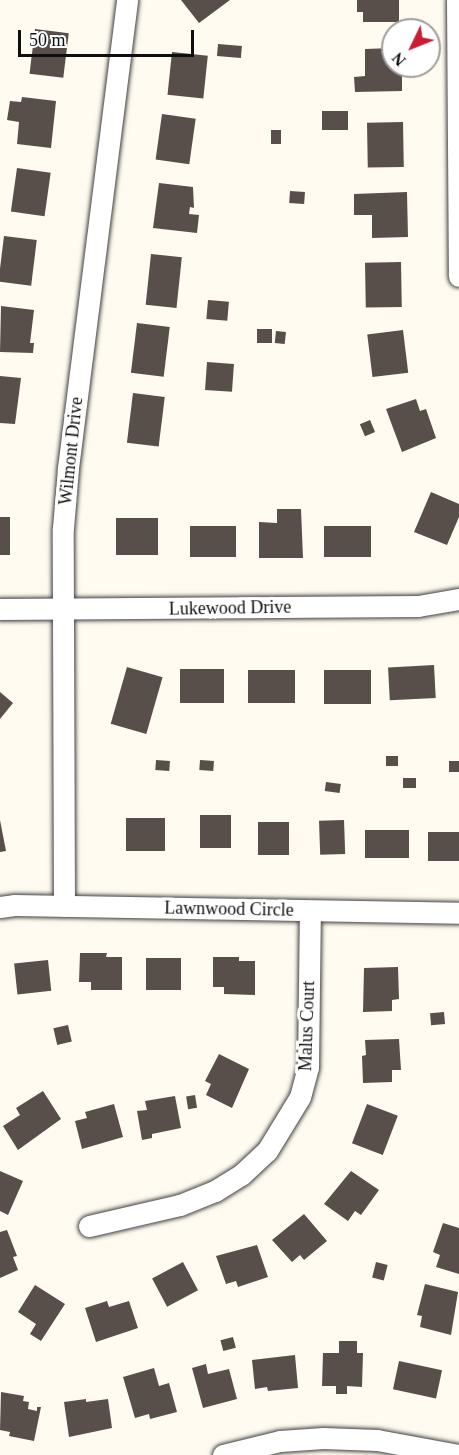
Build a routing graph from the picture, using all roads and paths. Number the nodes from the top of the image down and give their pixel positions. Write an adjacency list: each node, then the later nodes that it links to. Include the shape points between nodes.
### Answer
1 (127, 0): 6 (street, Wilmont Drive, via 68,468 63,528)
2 (457, 0): 3 (street)
3 (459, 276)
4 (459, 599): 6 (street, Lukewood Drive, via 418,606)
5 (0, 609): 6 (street, Lukewood Drive)
6 (65, 610): 7 (street, Wilmont Drive)
7 (64, 906): 8 (street, Lawnwood Circle); 9 (street, Lawnwood Circle)
8 (0, 907)
9 (310, 911): 10 (street, Lawnwood Circle); 11 (street, Malus Court, via 308,1067 300,1097 267,1151 216,1191 180,1205)
10 (459, 913)
11 (89, 1226)
12 (223, 1455): 13 (street, via 280,1441 323,1438 377,1440)
13 (459, 1455)

